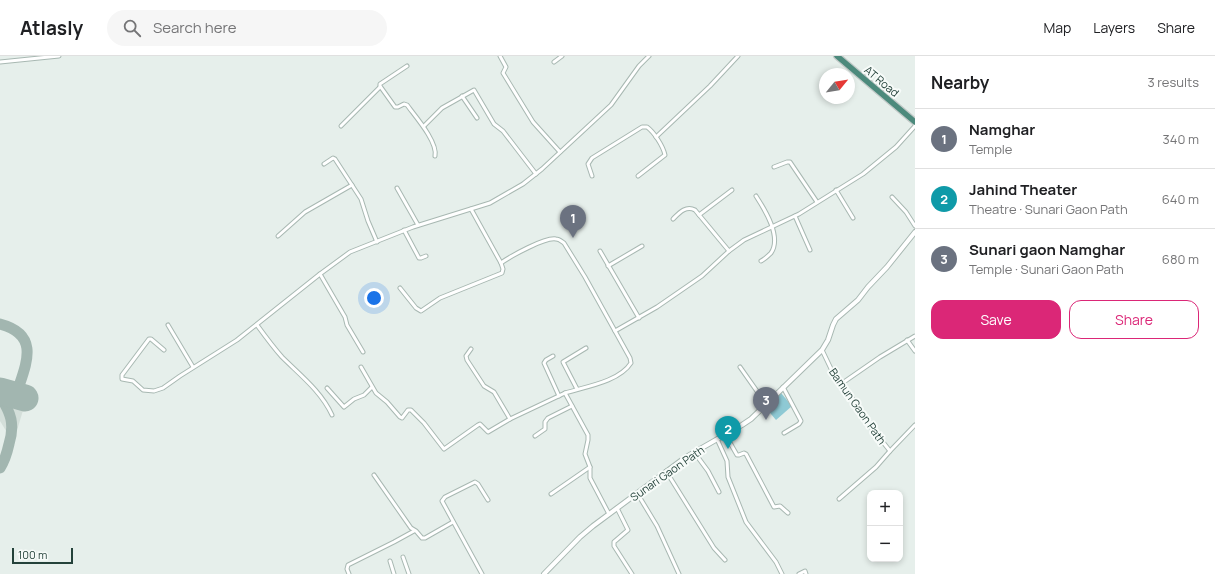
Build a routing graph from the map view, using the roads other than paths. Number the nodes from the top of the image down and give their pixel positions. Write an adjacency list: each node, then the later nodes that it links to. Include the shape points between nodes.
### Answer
1 (5, 56): 8 (street)
2 (59, 56): 8 (street)
3 (500, 56): 20 (street, via 506,67 503,73 533,122)
4 (562, 56): 10 (street)
5 (649, 56): 20 (street, via 615,100)
6 (738, 56): 19 (street)
7 (837, 56): 15 (highway, AT Road)
8 (7, 61): 9 (street)
9 (0, 62)
10 (554, 62)
11 (407, 66): 12 (street, via 380,84)
12 (380, 87): 16 (street); 17 (street, via 395,107 407,105)
13 (462, 96): 14 (street); 17 (street, via 437,112); 24 (street, via 476,91 494,124 503,131)
14 (477, 118)
15 (915, 122)
16 (341, 126)
17 (424, 126): 21 (street, via 436,149)
18 (915, 126): 30 (street, via 888,154 863,174)
19 (656, 137): 25 (street, via 649,128 644,127 622,140 590,160 588,164); 26 (street, via 665,155)
20 (560, 152): 24 (street)
21 (435, 156)
22 (324, 164): 27 (street, via 334,158)
23 (774, 167): 33 (street, via 790,162)
24 (536, 174): 34 (street, via 502,197)
25 (592, 176)
26 (638, 176)
27 (352, 185): 44 (street, via 305,212); 45 (street, via 363,204)
28 (398, 188): 39 (street)
29 (732, 190): 35 (street)
30 (836, 190): 33 (street); 37 (street)
31 (756, 196): 41 (street)
32 (892, 197): 40 (street)
33 (817, 202): 36 (street)
34 (471, 209): 39 (street); 52 (street)
35 (699, 215): 38 (street, via 688,208); 49 (street)
36 (795, 216): 41 (street); 47 (street)
37 (853, 218)
38 (672, 219)
39 (418, 225): 42 (street)
40 (915, 226)
41 (772, 227): 49 (street, via 744,240); 51 (street, via 772,250)
42 (404, 230): 45 (street); 50 (street, via 419,258)
43 (915, 232): 65 (street, Sunari Gaon Path, via 858,300 836,319)
44 (278, 236)
45 (377, 242): 54 (street, via 350,252)
46 (642, 246): 53 (street)
47 (810, 250)
48 (600, 251): 53 (street)
49 (729, 251): 56 (street, via 702,276)
50 (426, 256)
51 (761, 261)
52 (501, 263): 55 (street, via 503,269 500,274 440,298 421,311); 59 (street, via 525,249 549,239 558,239 564,243 586,277)
53 (608, 266): 56 (street)
54 (320, 274): 58 (street); 67 (street)
55 (400, 288)
56 (639, 318): 59 (street)
57 (168, 325): 71 (street)
58 (257, 325): 71 (street); 81 (street, via 281,356 321,397)
59 (615, 331): 76 (street, via 631,360 629,366 602,382)
60 (915, 336): 61 (street)
61 (908, 340): 66 (street); 72 (street)
62 (586, 348): 76 (street, via 563,362)
63 (471, 349): 82 (street, via 466,356 467,360 484,386 494,392)
64 (164, 350): 71 (street, via 149,339 122,374 122,379 133,381 143,390 154,391)
65 (822, 350): 72 (street, Bamun Gaon Path); 74 (street, Sunari Gaon Path)
66 (915, 351)
67 (363, 352)
68 (553, 356): 78 (street, via 544,363)
69 (361, 367): 73 (street)
70 (740, 367): 79 (street)
71 (193, 368)
72 (841, 384): 88 (street, Bamun Gaon Path)
73 (372, 387): 75 (street, via 344,407); 82 (street, via 400,418 411,410 443,449 478,425 488,432)
74 (783, 387): 79 (street, Sunari Gaon Path); 85 (street, via 801,421)
75 (328, 388)
76 (577, 389): 77 (street)
77 (565, 393): 78 (street); 80 (street)
78 (559, 396): 82 (street)
79 (766, 404): 84 (street, Sunari Gaon Path, via 747,422)
80 (572, 406): 86 (street, via 548,418 545,422 546,430); 90 (street, via 589,438 585,454)
81 (332, 415)
82 (510, 419)
83 (915, 425): 88 (street, Bamun Gaon Path)
84 (726, 434): 87 (street, Sunari Gaon Path); 99 (street, via 738,454 746,454 774,507 780,506)
85 (784, 434)
86 (535, 436)
87 (717, 439): 89 (street, Sunari Gaon Path); 113 (street, via 727,461 728,477 746,522)
88 (890, 451): 96 (street, via 876,467)
89 (694, 452): 91 (street, Sunari Gaon Path); 93 (street, via 708,471)
90 (590, 467): 95 (street); 100 (street, via 590,478)
91 (666, 471): 94 (street, Sunari Gaon Path); 104 (street, via 714,548)
92 (374, 475): 102 (street)
93 (718, 492)
94 (637, 493): 98 (street, Sunari Gaon Path); 112 (street, via 657,526)
95 (551, 494)
96 (838, 499)
97 (488, 500): 101 (street, via 475,482 445,497 442,502)
98 (617, 508): 100 (street, Sunari Gaon Path); 111 (street, via 628,530 614,542 614,546)
99 (788, 513)
100 (609, 514): 110 (street, Sunari Gaon Path, via 584,533)
101 (453, 522): 102 (street, via 423,538); 109 (street)
102 (414, 531): 106 (street, via 348,565)
103 (403, 557): 108 (street)
104 (725, 560)
105 (390, 561): 107 (street)
106 (349, 574)
107 (394, 574)
108 (409, 574)
109 (482, 574)
110 (544, 574)
111 (632, 574)
112 (678, 574)
113 (782, 574)
114 (800, 574): 115 (street, via 804,571)
115 (806, 574)

